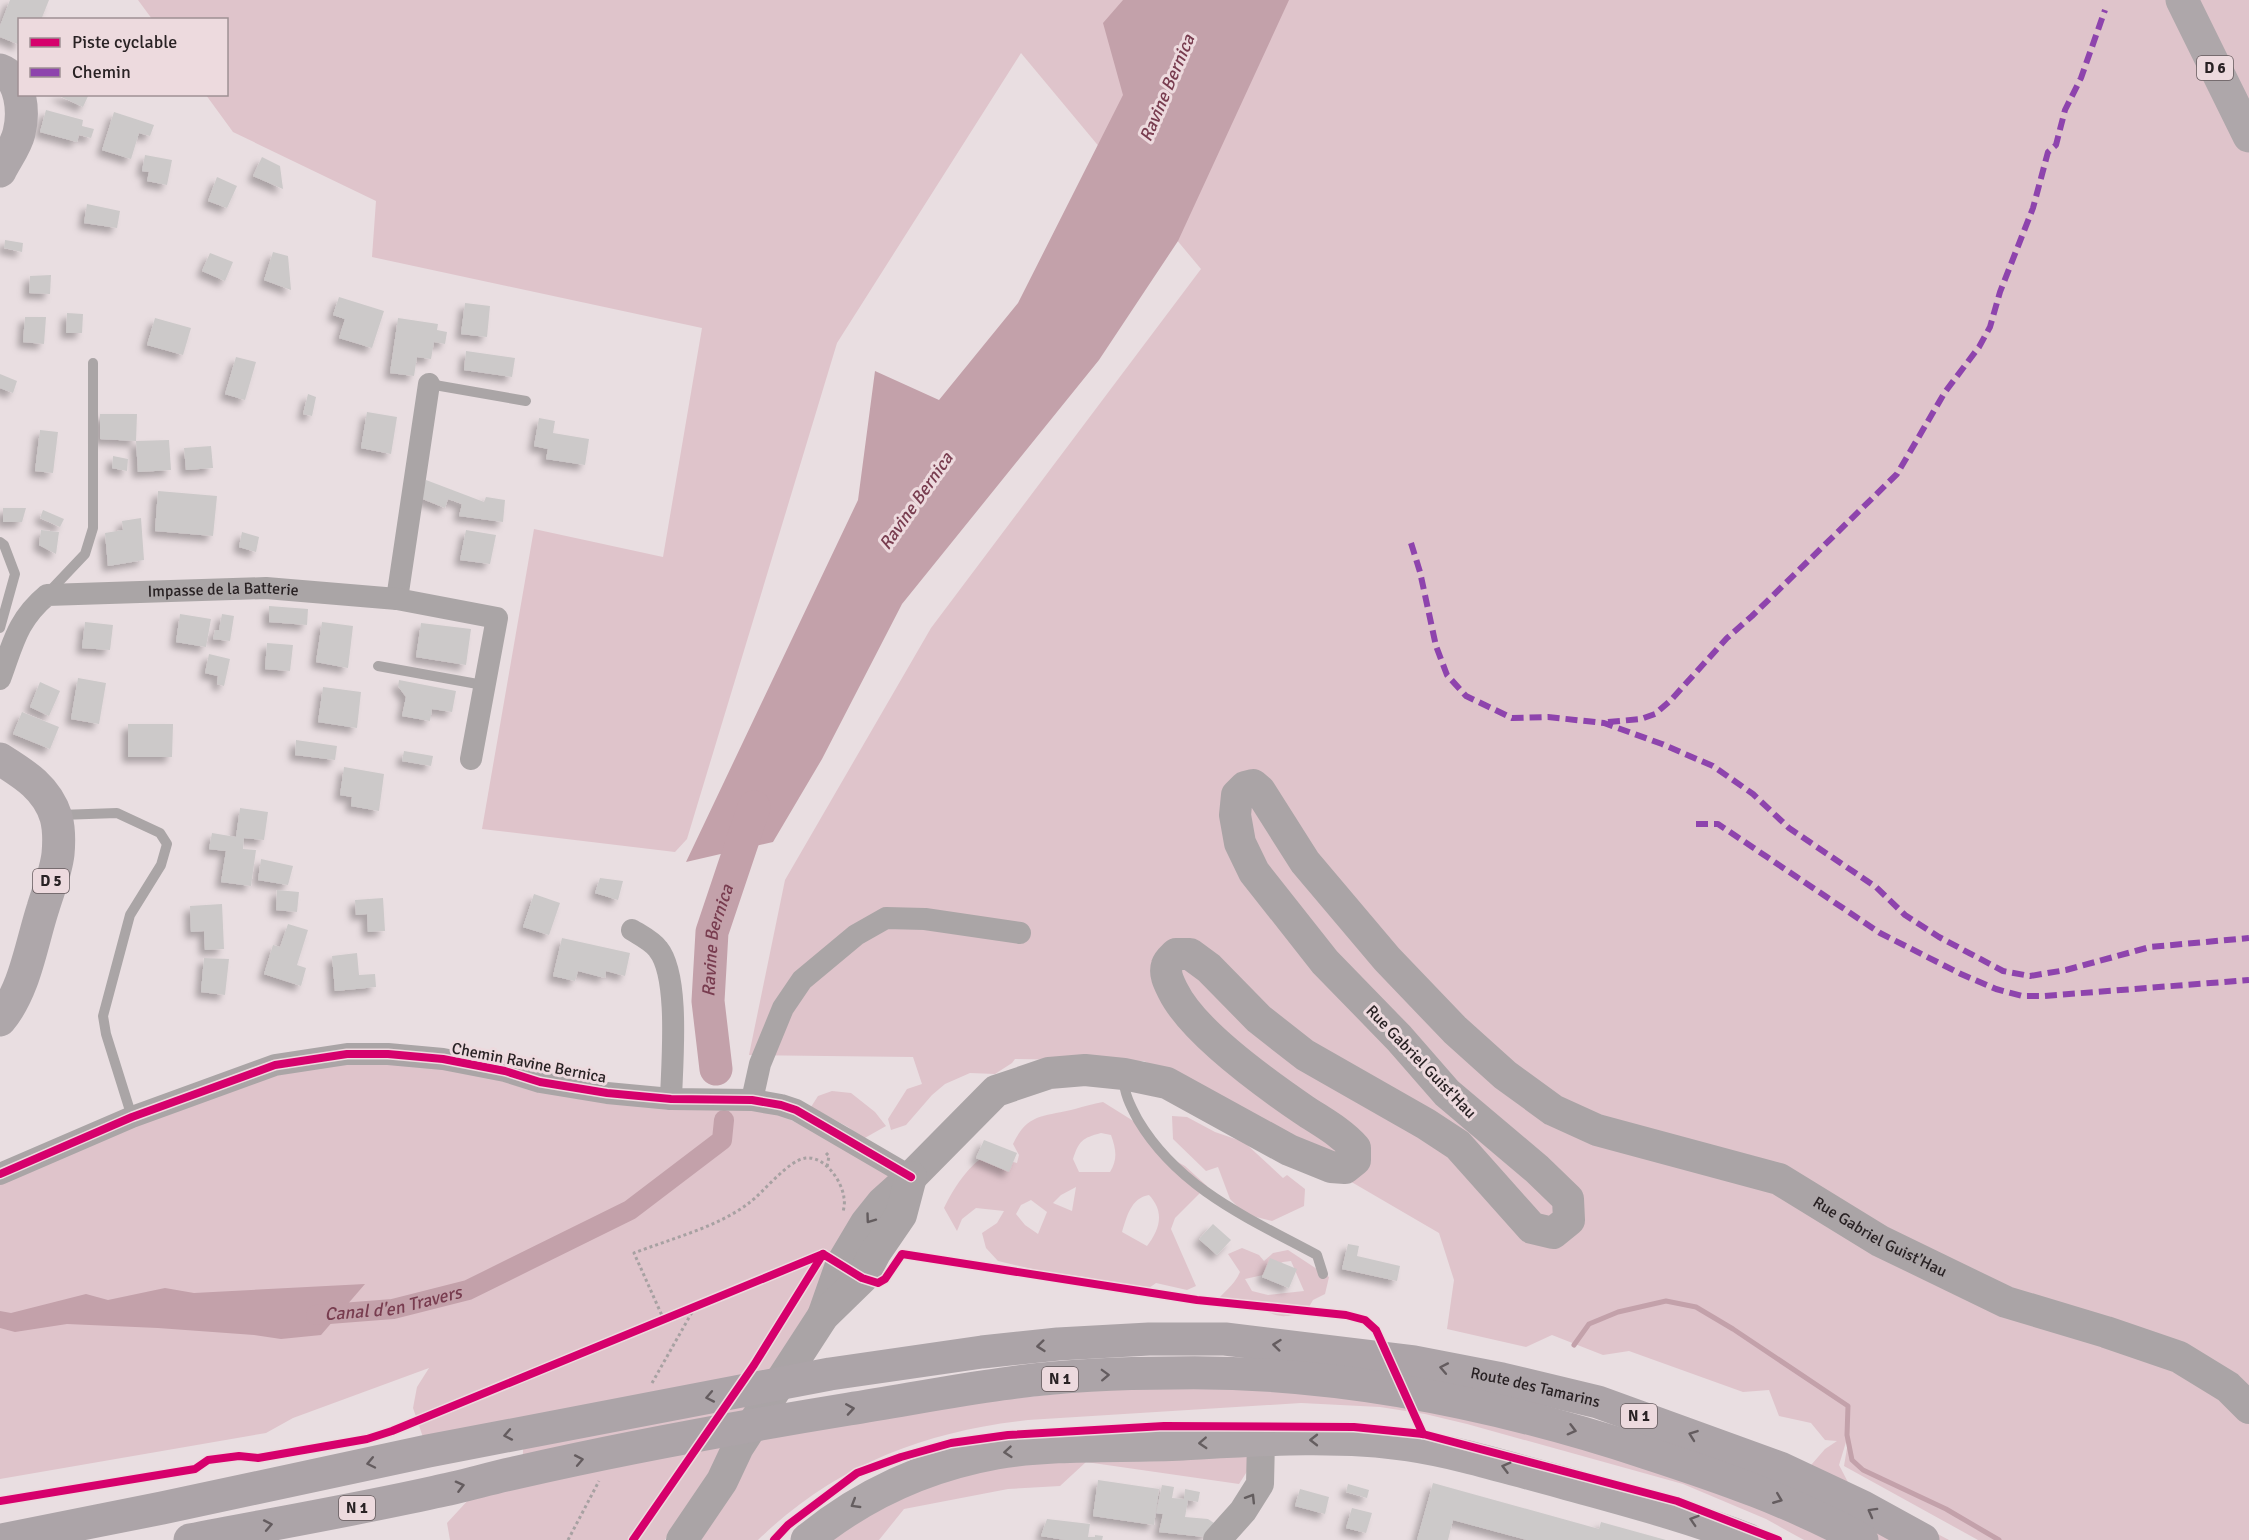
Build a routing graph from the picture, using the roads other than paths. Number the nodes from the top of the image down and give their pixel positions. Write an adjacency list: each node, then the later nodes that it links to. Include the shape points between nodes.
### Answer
1 (2181, 0): 7 (main road, D 6)
2 (2204, 0): 4 (main road, D 6)
3 (0, 69): 5 (main road, via 16,85)
4 (2249, 91)
5 (18, 95)
6 (18, 96): 8 (main road, via 19,134)
7 (2249, 136)
8 (0, 171)
9 (93, 363): 13 (lane, via 93,528 85,554)
10 (429, 384): 11 (lane); 14 (street)
11 (526, 401)
12 (0, 542): 15 (lane, via 15,573)
13 (47, 595): 14 (street, Impasse de la Batterie, via 266,588); 17 (street, via 30,609 19,627)
14 (397, 599): 18 (street, Impasse de la Batterie, via 497,618)
15 (0, 628)
16 (378, 666): 18 (lane)
17 (0, 679)
18 (483, 685): 20 (street)
19 (0, 759): 21 (main road, D 5, via 33,780)
20 (471, 759)
21 (56, 816): 24 (main road, D 5, via 58,855 51,882 18,990); 28 (lane, via 117,813 160,833 167,844 160,865 130,915 103,1016)
22 (632, 930): 26 (street, via 658,947 669,967)
23 (1020, 933): 27 (street, via 925,918 886,918 856,935 802,980 783,1008 760,1064)
24 (0, 1020)
25 (1124, 1074): 30 (main road, Rue Gabriel Guist'Hau, via 1085,1070 1049,1073 996,1091); 31 (lane, via 1123,1085 1131,1108 1175,1168 1236,1212 1317,1255); 34 (main road, Rue Gabriel Guist'Hau, via 1167,1083 1289,1150 1331,1167 1345,1168 1355,1160 1355,1148 1344,1135 1240,1063 1177,1000 1167,978 1167,964 1176,954 1190,954 1259,1019 1305,1055 1458,1146 1532,1228 1553,1233 1569,1220 1568,1199 1447,1093 1325,962 1254,872 1240,843 1235,815 1237,795 1253,785 1305,862 1387,959 1455,1030 1505,1075 1553,1110 1597,1130 1779,1179 1880,1240 2006,1302 2179,1357 2228,1387)
26 (671, 1099): 27 (street, Chemin Ravine Bernica); 28 (street, Chemin Ravine Bernica, via 540,1082 442,1059 347,1054 275,1065)
27 (752, 1100): 30 (street, Chemin Ravine Bernica, via 796,1110)
28 (132, 1117): 29 (street, Chemin Ravine Bernica)
29 (0, 1174)
30 (911, 1178): 32 (main road, Rue Gabriel Guist'Hau, via 901,1215 862,1278); 32 (main road, one-way to 32, via 866,1223 841,1265)
31 (1323, 1274)
32 (823, 1317): 38 (main road, via 738,1447 707,1479)
33 (1333, 1366): 36 (highway, N 1, one-way to 36, via 1225,1340 1149,1339 993,1351 830,1374 428,1451); 40 (highway, N 1, one-way to 33, via 792,1418 1006,1383 1176,1372 1255,1375); 44 (highway, Route des Tamarins / N 1, one-way to 44, via 1579,1432 1723,1478); 45 (highway, Route des Tamarins / N 1, one-way to 33, via 1780,1468 1598,1402 1414,1362)
34 (2249, 1408)
35 (1262, 1444): 41 (main road, one-way to 41, via 1069,1447 997,1453 907,1479 872,1494 835,1516); 42 (street, one-way to 35, via 1260,1484); 43 (main road, one-way to 35, via 1668,1512 1453,1452 1365,1441)
36 (162, 1508): 37 (highway); 39 (highway, N 1)
37 (0, 1529)
38 (673, 1534)
39 (2, 1540)
40 (190, 1540)
41 (807, 1540)
42 (1217, 1540)
43 (1749, 1540)
44 (1862, 1540)
45 (1923, 1540)

